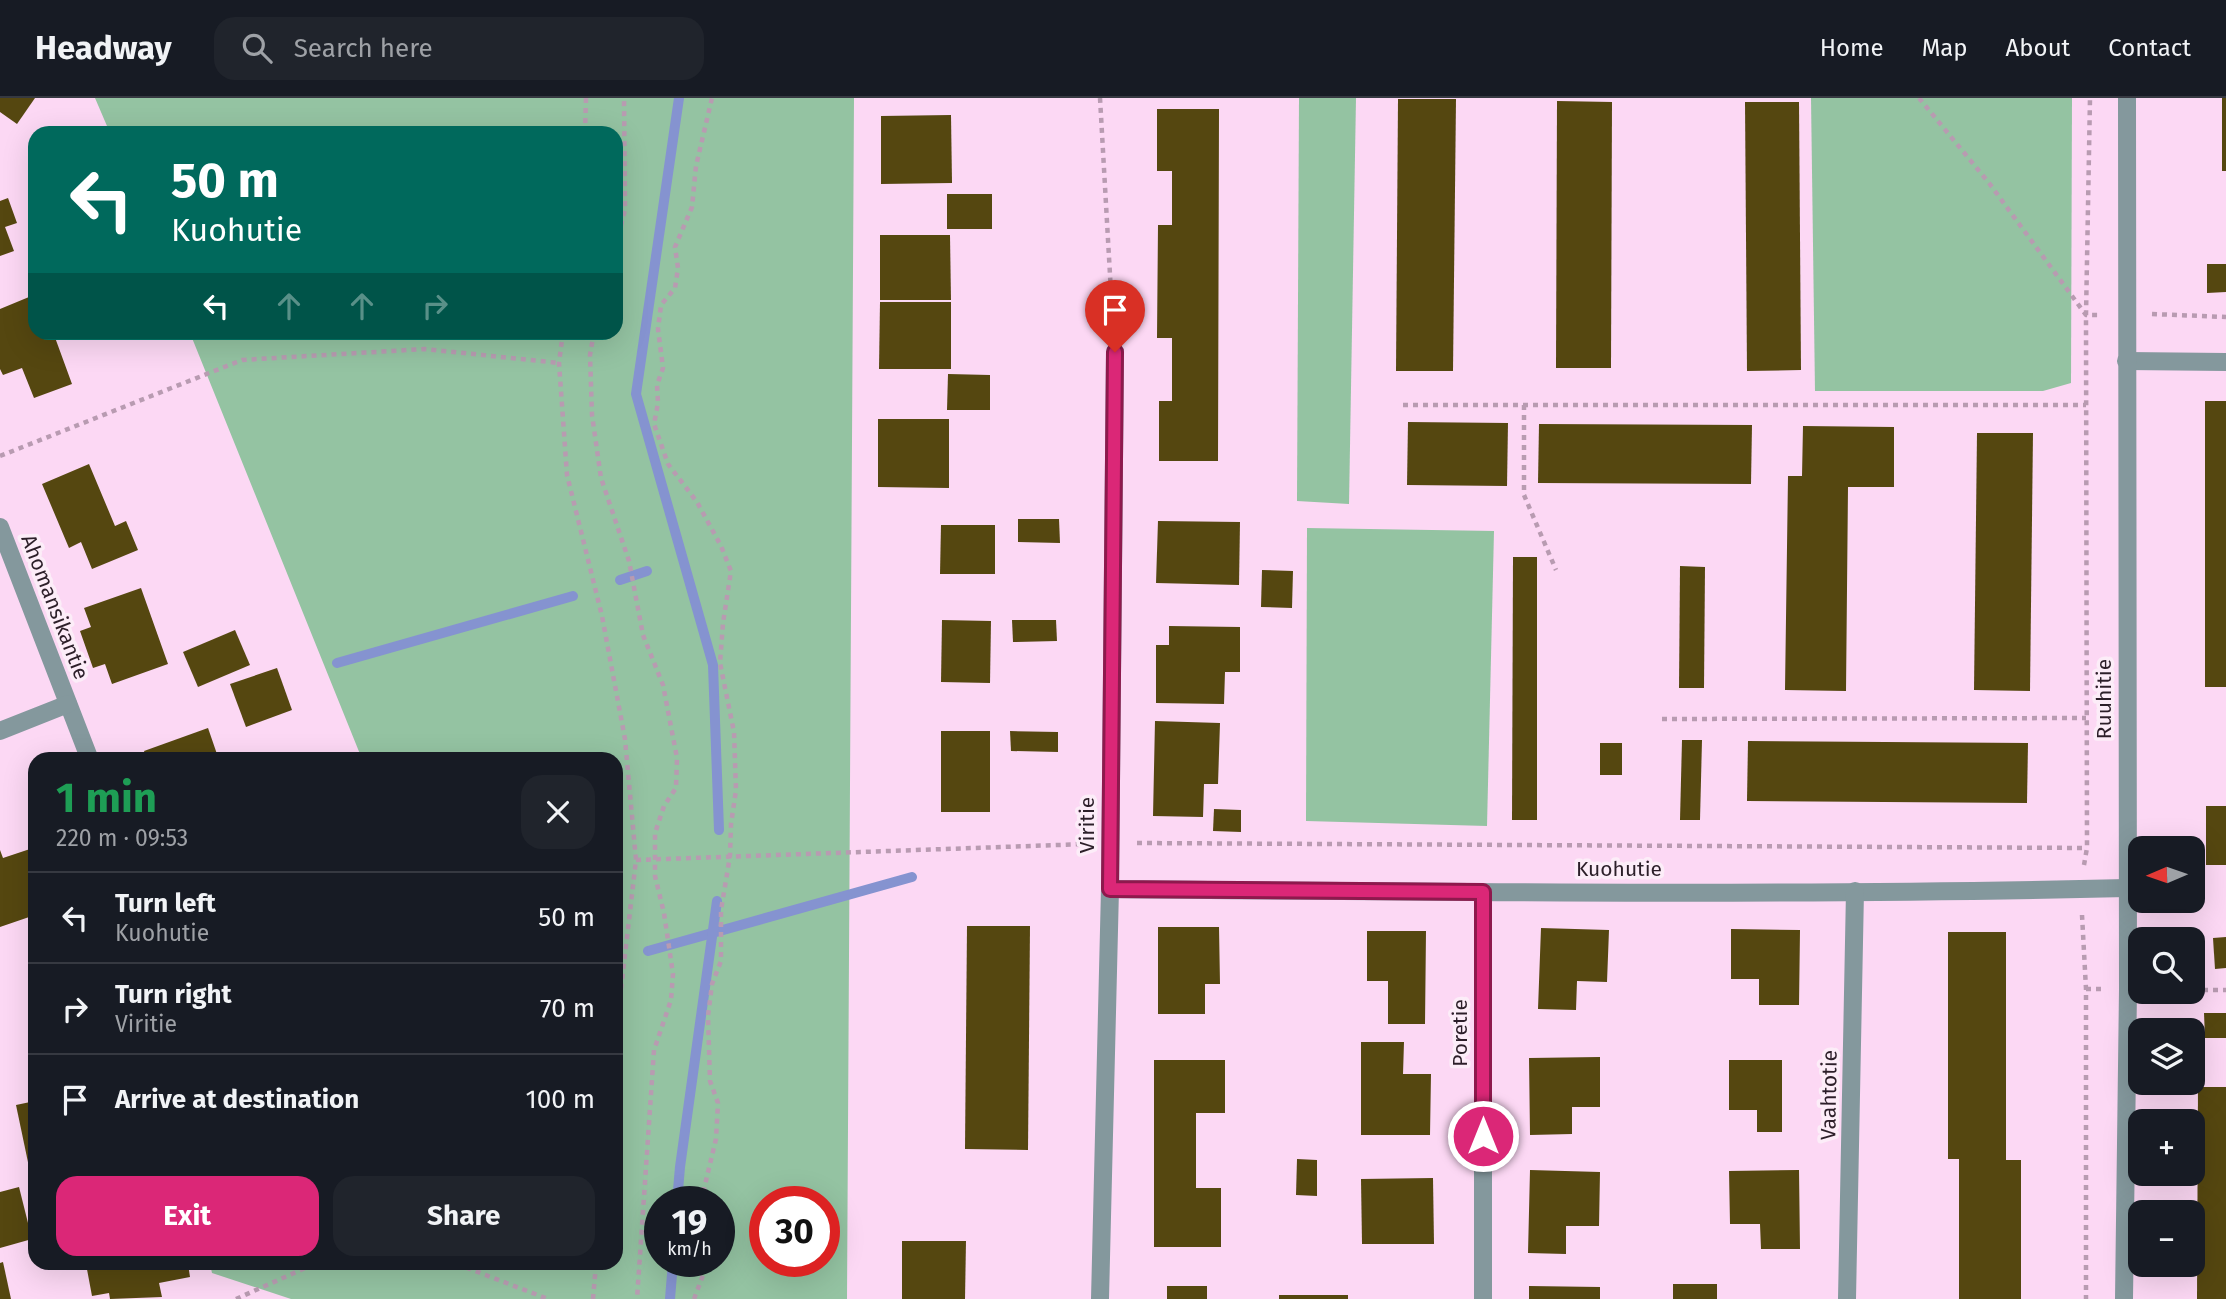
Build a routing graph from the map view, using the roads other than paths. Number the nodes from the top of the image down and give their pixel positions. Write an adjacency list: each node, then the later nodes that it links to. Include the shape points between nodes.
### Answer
1 (2127, 98): 3 (street, Ruuhitie)
2 (1115, 352): 10 (street, Viritie)
3 (2126, 361): 4 (street); 9 (street, Ruuhitie)
4 (2226, 362)
5 (0, 527): 6 (street, Ahomansikantie)
6 (68, 704): 7 (street, Ahomansikantie); 8 (street, Ahomansikantie)
7 (0, 731)
8 (87, 752)
9 (2127, 888): 11 (street, Kuohutie); 16 (street, Ruuhitie)
10 (1110, 889): 12 (street, Kuohutie); 13 (street, Viritie)
11 (1855, 891): 12 (street, Kuohutie); 15 (street, Vaahtotie)
12 (1483, 892): 14 (street, Poretie)
13 (1100, 1299)
14 (1483, 1299)
15 (1847, 1299)
16 (2124, 1299)

